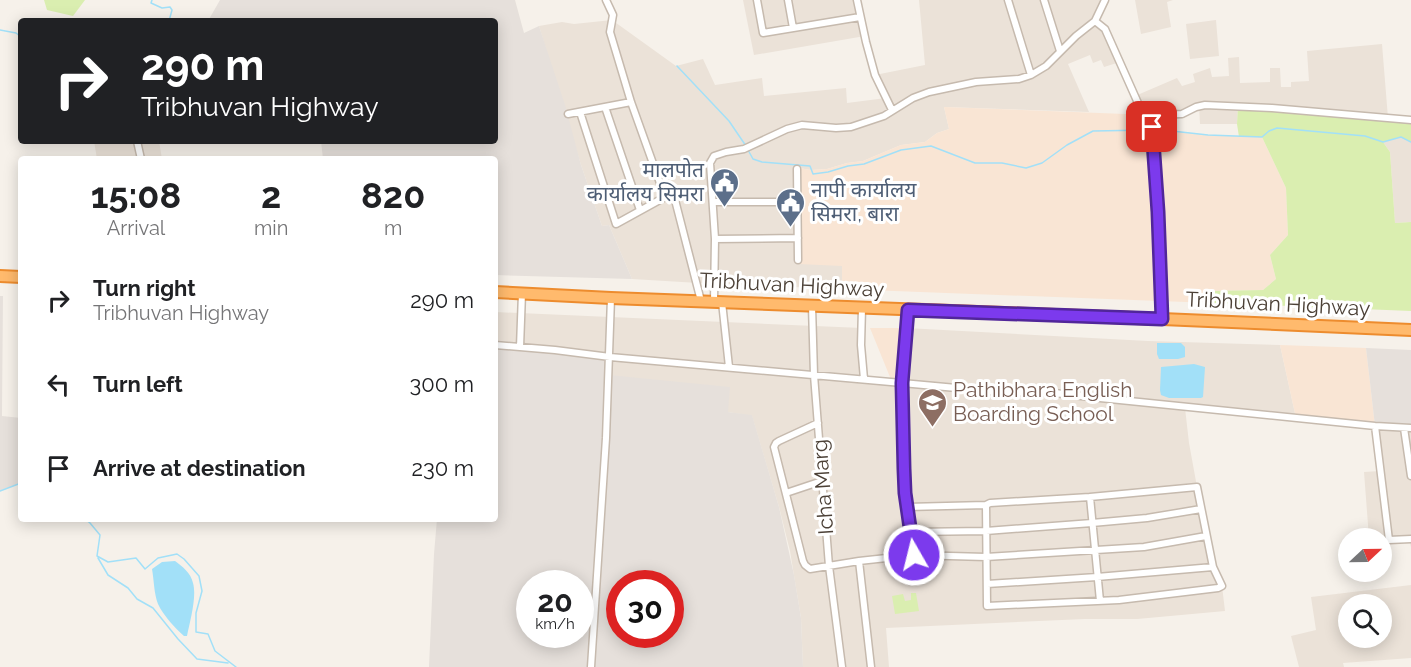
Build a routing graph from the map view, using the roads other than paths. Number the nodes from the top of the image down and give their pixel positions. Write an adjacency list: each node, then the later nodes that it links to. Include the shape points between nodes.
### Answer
1 (606, 0): 13 (street, via 613,15 610,32)
2 (757, 0): 10 (street, via 763,33)
3 (788, 0): 10 (street)
4 (857, 0): 8 (street)
5 (1008, 0): 12 (street)
6 (1044, 0): 11 (street)
7 (1105, 0): 9 (street)
8 (860, 17): 10 (street); 15 (street, via 875,75)
9 (1095, 21): 11 (street); 18 (street, via 1105,29 1142,112)
10 (794, 28)
11 (1060, 51): 12 (street)
12 (1031, 75): 15 (street, via 929,92)
13 (631, 102): 14 (street); 21 (street)
14 (605, 107): 16 (street); 24 (street)
15 (892, 110): 22 (street, via 851,127 802,125 747,148 714,156 710,163)
16 (580, 112): 17 (street); 24 (street, via 616,224)
17 (568, 114)
18 (1151, 115): 19 (street, via 1182,114 1205,105); 38 (street)
19 (1411, 120)
20 (797, 169): 23 (street)
21 (665, 197): 24 (street); 33 (street, via 674,196)
22 (713, 202): 23 (street); 26 (street)
23 (798, 202): 25 (street)
24 (640, 210)
25 (798, 238): 26 (street); 27 (street)
26 (715, 239): 34 (street)
27 (798, 260)
28 (0, 276): 29 (highway)
29 (18, 277)
30 (498, 292): 31 (highway, Tribhuvan Highway)
31 (522, 293): 32 (highway, Tribhuvan Highway); 41 (street)
32 (611, 298): 33 (highway, Tribhuvan Highway); 42 (street)
33 (700, 301): 34 (highway, Tribhuvan Highway)
34 (718, 302): 35 (highway, Tribhuvan Highway); 43 (street)
35 (813, 306): 36 (highway, Tribhuvan Highway); 44 (street, Icha Marg)
36 (862, 308): 37 (highway, Tribhuvan Highway); 45 (street)
37 (908, 310): 38 (highway, Tribhuvan Highway); 46 (street)
38 (1162, 319): 39 (highway, Tribhuvan Highway)
39 (1411, 330)
40 (498, 345): 41 (street)
41 (520, 347): 42 (street)
42 (610, 357): 43 (street); 71 (street)
43 (729, 367): 44 (street)
44 (814, 375): 45 (street); 47 (street, Icha Marg)
45 (864, 379): 46 (street)
46 (902, 383): 48 (street, via 1054,393); 55 (street)
47 (818, 423): 51 (street, Icha Marg); 52 (street, via 776,443)
48 (1375, 426): 49 (street); 61 (street, via 1389,540)
49 (1408, 428): 50 (street)
50 (1411, 476)
51 (822, 481): 52 (street); 66 (street, Icha Marg)
52 (786, 493): 66 (street, via 805,565 810,569)
53 (1089, 497): 54 (street); 56 (street, via 1197,487); 57 (street)
54 (986, 505): 55 (street); 58 (street)
55 (907, 507): 59 (street)
56 (1201, 508): 57 (street); 60 (street)
57 (1092, 523): 58 (street); 62 (street)
58 (986, 531): 59 (street); 64 (street)
59 (911, 532): 63 (street)
60 (1206, 536): 62 (street, via 1144,547); 67 (street)
61 (1411, 539)
62 (1095, 550): 64 (street); 68 (street)
63 (914, 555): 64 (street); 65 (street)
64 (986, 557): 69 (street)
65 (859, 561): 66 (street); 73 (street)
66 (829, 566): 72 (street, Icha Marg)
67 (1213, 567): 68 (street); 70 (street, via 1222,586 1218,588)
68 (1097, 577): 69 (street); 70 (street)
69 (987, 584): 70 (street, via 987,606)
70 (1100, 601)
71 (591, 667)
72 (842, 667)
73 (871, 667)

